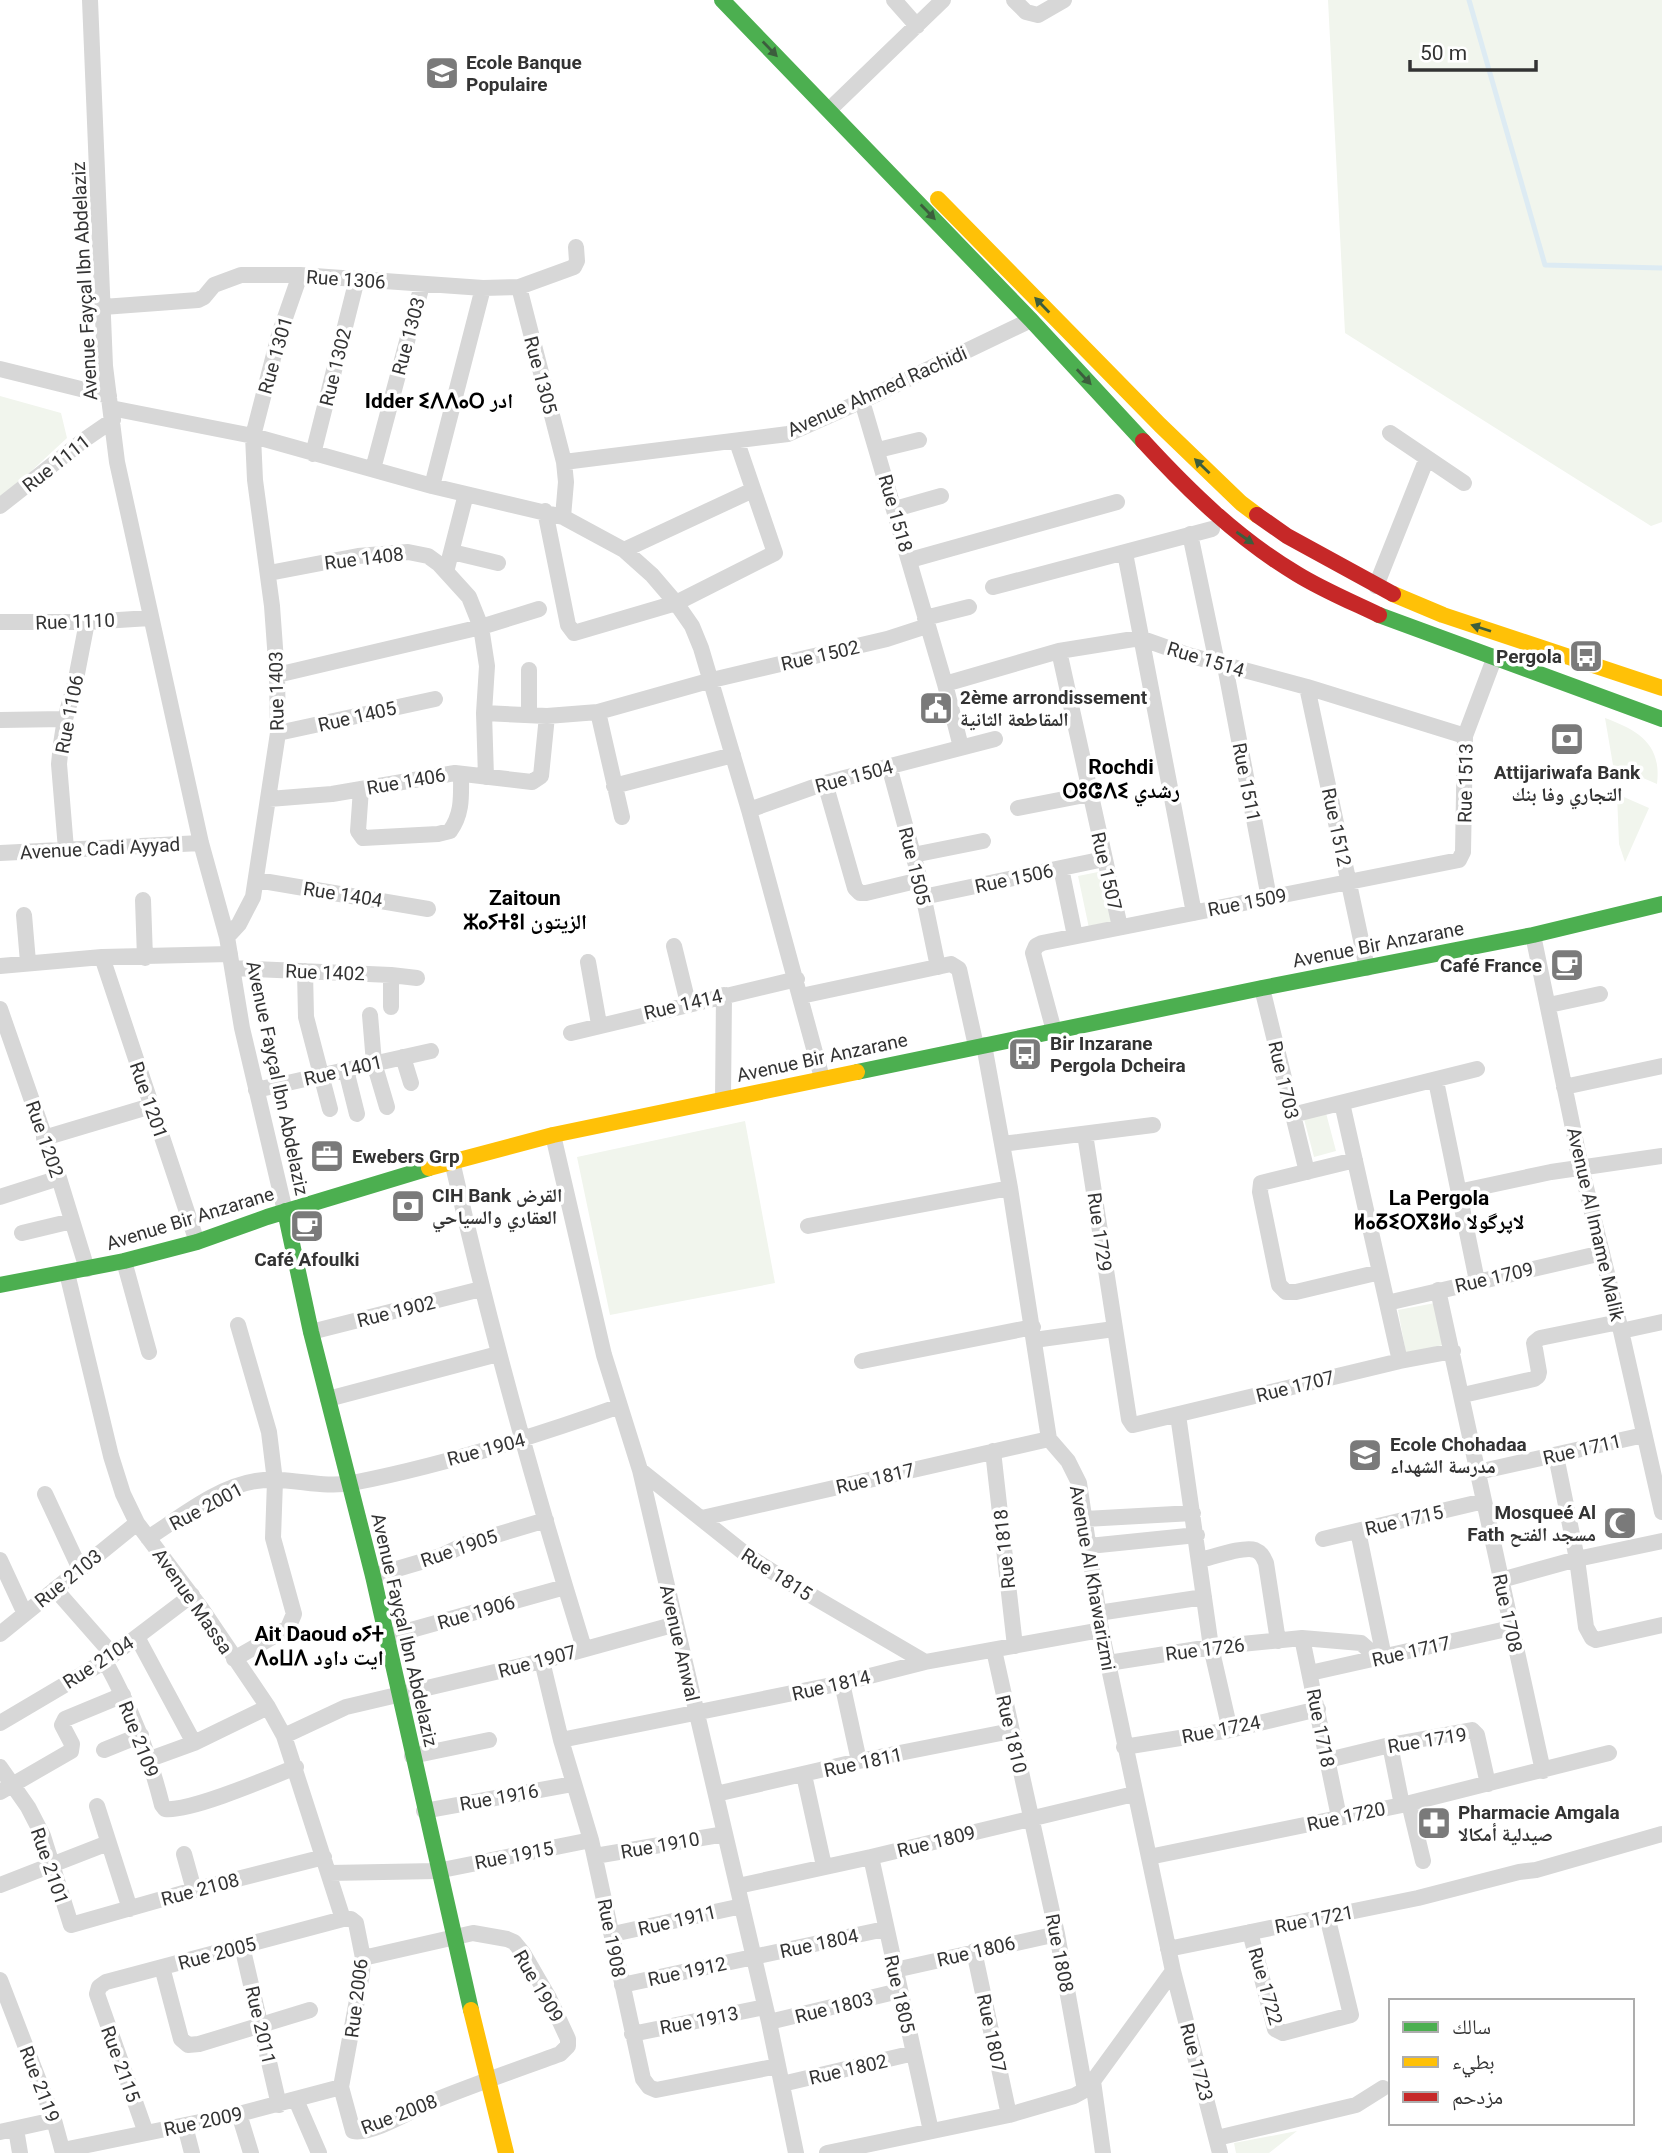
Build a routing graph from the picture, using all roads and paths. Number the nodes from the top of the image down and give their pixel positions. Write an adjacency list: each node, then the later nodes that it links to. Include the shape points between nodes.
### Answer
1 (90, 0): 16 (street, Avenue Fayçal Ibn Abdelaziz)
2 (722, 0): 8 (street, one-way to 8)
3 (894, 0): 7 (street)
4 (943, 0): 7 (street)
5 (1014, 0): 6 (street, via 1038,16)
6 (1064, 0)
7 (917, 26): 8 (street)
8 (838, 102): 17 (street, one-way to 17)
9 (929, 190): 49 (street, one-way to 9, via 1287,536 1241,503)
10 (576, 247): 14 (street, Rue 1306, via 574,267)
11 (300, 275): 12 (street, Rue 1306); 16 (street, Rue 1306, via 241,275 215,285 198,300); 22 (street, Rue 1301)
12 (358, 279): 13 (street, Rue 1306); 26 (street, Rue 1302)
13 (422, 285): 15 (street, Rue 1306); 29 (street, Rue 1303)
14 (519, 287): 15 (street, Rue 1306); 28 (street, Rue 1305)
15 (483, 288): 31 (street)
16 (103, 307): 20 (street, Avenue Fayçal Ibn Abdelaziz)
17 (1031, 320): 19 (street, Avenue Ahmed Rachidi); 61 (street, one-way to 61, via 1158,457 1232,528 1297,574 1340,597)
18 (0, 369): 20 (street)
19 (862, 401): 24 (street, Avenue Ahmed Rachidi, via 788,434); 25 (street, Rue 1518)
20 (111, 408): 22 (street); 36 (street, Rue 1111, via 84,440); 54 (street, Avenue Fayçal Ibn Abdelaziz, via 117,462)
21 (1390, 433): 27 (street)
22 (253, 436): 26 (street); 48 (street, Rue 1403)
23 (919, 440): 25 (street)
24 (737, 442): 28 (street, Avenue Ahmed Rachidi); 32 (street)
25 (878, 450): 37 (street, Rue 1518)
26 (313, 454): 29 (street)
27 (1427, 458): 30 (street); 49 (street)
28 (564, 462): 39 (street)
29 (373, 470): 31 (street)
30 (1464, 483)
31 (432, 486): 33 (street)
32 (752, 490): 42 (street); 51 (street, via 776,551)
33 (466, 495): 38 (street); 43 (street)
34 (941, 496): 37 (street)
35 (1117, 502): 45 (street)
36 (0, 506)
37 (895, 509): 45 (street, Rue 1518)
38 (545, 511): 39 (street); 51 (street, via 568,625 574,633)
39 (563, 516): 42 (street)
40 (1212, 529): 41 (street)
41 (1189, 534): 44 (street); 62 (street, Rue 1511)
42 (624, 550): 51 (street)
43 (452, 552): 46 (street); 47 (street)
44 (1125, 552): 50 (street); 59 (street)
45 (910, 560): 57 (street, Rue 1518)
46 (498, 563)
47 (446, 572): 48 (street, Rue 1408, via 428,556 408,552); 58 (street, Rue 1408, via 469,597)
48 (269, 573): 64 (street, Rue 1403)
49 (1376, 586): 68 (street, one-way to 49, via 1443,615)
50 (993, 587)
51 (676, 603): 65 (street, via 692,626)
52 (969, 607): 57 (street, Rue 1502)
53 (540, 609): 58 (street)
54 (150, 618): 56 (street, Rue 1110); 94 (street, Avenue Fayçal Ibn Abdelaziz)
55 (0, 622): 56 (street, Rue 1110)
56 (87, 622): 74 (street, Rue 1106)
57 (926, 622): 65 (street, Rue 1502, via 887,639); 66 (street)
58 (481, 628): 64 (street); 71 (street, Rue 1408, via 487,666)
59 (1140, 638): 60 (street, Rue 1514); 62 (street, Rue 1514); 109 (street)
60 (1059, 651): 66 (street, Rue 1514); 88 (street, Rue 1507)
61 (1494, 659): 75 (street); 78 (street, Rue 1513)
62 (1221, 664): 67 (street, Rue 1514); 105 (street, Rue 1511)
63 (529, 670): 72 (street)
64 (277, 675): 77 (street, Rue 1403)
65 (712, 680): 70 (street, Rue 1502); 81 (street)
66 (945, 684): 80 (street)
67 (1307, 687): 78 (street, Rue 1514); 103 (street, Rue 1512)
68 (1662, 688)
69 (435, 699): 77 (street, Rue 1405)
70 (598, 712): 73 (street, Rue 1502); 86 (street)
71 (484, 713): 72 (street, Rue 1502); 84 (street, Rue 1408)
72 (529, 715): 73 (street, Rue 1502)
73 (548, 716): 84 (street, Rue 1406, via 541,776 532,782)
74 (65, 719): 76 (street); 95 (street, Rue 1106, via 60,764)
75 (1662, 719)
76 (0, 720)
77 (278, 733): 89 (street, Rue 1403)
78 (1465, 736): 99 (street, Rue 1513, via 1463,852 1459,860)
79 (995, 739): 80 (street, Rue 1504)
80 (961, 747): 82 (street, Rue 1504)
81 (733, 755): 86 (street); 91 (street)
82 (889, 766): 85 (street, Rue 1504); 97 (street, Rue 1505)
83 (461, 774): 84 (street, Rue 1406); 87 (street, Rue 1406); 87 (street, via 458,820 450,831 438,834 363,838 358,831)
84 (486, 777)
85 (825, 783): 91 (street, Rue 1504); 102 (street, via 855,888 866,893)
86 (614, 786): 92 (street)
87 (361, 789): 89 (street, Rue 1406)
88 (1090, 794): 90 (street); 98 (street, Rue 1507)
89 (269, 799): 101 (street, Rue 1403)
90 (1018, 808)
91 (749, 810): 127 (street)
92 (622, 817)
93 (983, 841): 97 (street)
94 (201, 843): 95 (street, Avenue Cadi Ayyad); 114 (street, Avenue Fayçal Ibn Abdelaziz)
95 (66, 849): 96 (street, Avenue Cadi Ayyad)
96 (0, 853)
97 (914, 855): 102 (street, Rue 1505)
98 (1104, 859): 100 (street, Rue 1506); 111 (street, Rue 1507)
99 (1451, 862): 103 (street, Rue 1509)
100 (1061, 868): 104 (street, Rue 1506); 112 (street)
101 (257, 880): 108 (street, Rue 1404); 114 (street, Rue 1403, via 248,908)
102 (920, 880): 104 (street, Rue 1505)
103 (1349, 882): 105 (street, Rue 1509); 123 (street, Rue 1512)
104 (923, 897): 122 (street, Rue 1505)
105 (1269, 898): 109 (street, Rue 1509)
106 (143, 900): 117 (street)
107 (1662, 904): 113 (street, Avenue Bir Anzarane)
108 (428, 909)
109 (1194, 913): 111 (street, Rue 1509)
110 (24, 915): 119 (street)
111 (1120, 927): 112 (street, Rue 1509)
112 (1075, 936): 138 (street, Rue 1509, via 1042,943 1033,953)
113 (1533, 936): 123 (street, Avenue Bir Anzarane); 133 (street, Avenue Al Imame Malik)
114 (228, 937): 118 (street, Avenue Fayçal Ibn Abdelaziz)
115 (674, 946): 132 (street)
116 (102, 957): 117 (street); 119 (street); 155 (street, Rue 1201)
117 (145, 958): 118 (street)
118 (231, 961): 124 (street, Rue 1402); 152 (street, Avenue Fayçal Ibn Abdelaziz)
119 (28, 962): 121 (street)
120 (588, 962): 137 (street)
121 (0, 966)
122 (938, 967): 131 (street); 140 (street, via 951,964 959,969)
123 (1367, 968): 128 (street, Avenue Bir Anzarane)
124 (305, 971): 125 (street, Rue 1402); 147 (street, via 306,1017)
125 (391, 975): 126 (street, Rue 1402); 134 (street)
126 (417, 978)
127 (796, 979): 130 (street, Rue 1414); 131 (street)
128 (1262, 988): 138 (street, Avenue Bir Anzarane); 159 (street, Rue 1703)
129 (1600, 994): 133 (street)
130 (724, 995): 132 (street, Rue 1414); 153 (street)
131 (801, 996): 148 (street)
132 (688, 1003): 137 (street, Rue 1414)
133 (1549, 1004): 151 (street, Avenue Al Imame Malik)
134 (391, 1007)
135 (0, 1009): 163 (street, Rue 1202)
136 (370, 1015): 143 (street)
137 (599, 1024): 139 (street, Rue 1414)
138 (1054, 1031): 140 (street, Avenue Bir Anzarane)
139 (571, 1033)
140 (980, 1046): 148 (street, Avenue Bir Anzarane); 164 (street, Avenue Al Khawarizmi)
141 (431, 1051): 142 (street, Rue 1401)
142 (403, 1057): 143 (street, Rue 1401); 150 (street)
143 (374, 1063): 146 (street, Rue 1401); 156 (street)
144 (1662, 1066): 151 (street)
145 (1477, 1069): 149 (street)
146 (346, 1070): 147 (street, Rue 1401); 158 (street)
147 (322, 1075): 152 (street, Rue 1401); 157 (street)
148 (822, 1078): 153 (street, Avenue Bir Anzarane)
149 (1436, 1081): 154 (street); 172 (street)
150 (411, 1083)
151 (1564, 1087): 168 (street, Avenue Al Imame Malik)
152 (256, 1090): 174 (street, Avenue Fayçal Ibn Abdelaziz)
153 (723, 1099): 162 (street, Avenue Bir Anzarane)
154 (1342, 1103): 159 (street); 167 (street)
155 (151, 1106): 163 (street); 178 (street, Rue 1201)
156 (387, 1107)
157 (330, 1110)
158 (357, 1114)
159 (1292, 1115): 169 (street, Rue 1703)
160 (1153, 1125): 161 (street)
161 (1086, 1134): 164 (street); 192 (street, Rue 1729)
162 (553, 1135): 166 (street, Avenue Bir Anzarane); 202 (street, Avenue Anwal)
163 (44, 1138): 170 (street, Rue 1202)
164 (1002, 1144): 171 (street, Avenue Al Khawarizmi)
165 (1662, 1156): 168 (street)
166 (452, 1160): 174 (street, Avenue Bir Anzarane); 186 (street)
167 (1355, 1160): 169 (street); 182 (street)
168 (1581, 1167): 172 (street); 179 (street, Avenue Al Imame Malik)
169 (1307, 1172): 182 (street, via 1267,1181 1260,1187 1279,1285 1286,1292 1296,1292)
170 (59, 1178): 173 (street); 175 (street, Rue 1202)
171 (1010, 1188): 176 (street); 194 (street, Avenue Al Khawarizmi)
172 (1458, 1192): 184 (street)
173 (0, 1197)
174 (285, 1211): 178 (street, Avenue Bir Anzarane); 193 (street, Avenue Fayçal Ibn Abdelaziz)
175 (72, 1221): 177 (street); 181 (street, Rue 1202)
176 (808, 1226)
177 (22, 1233)
178 (197, 1242): 180 (street, Avenue Bir Anzarane)
179 (1602, 1253): 184 (street, Rue 1709); 191 (street, Avenue Al Imame Malik)
180 (124, 1261): 181 (street, Avenue Bir Anzarane); 196 (street)
181 (87, 1269): 183 (street, Avenue Bir Anzarane)
182 (1380, 1272): 188 (street)
183 (67, 1273): 185 (street, Avenue Bir Anzarane); 222 (street, Avenue Massa, via 111,1456)
184 (1477, 1281): 187 (street, Rue 1709)
185 (0, 1285)
186 (481, 1289): 193 (street, Rue 1902); 197 (street)
187 (1438, 1290): 188 (street, Rue 1709); 195 (street, Rue 1708)
188 (1387, 1303): 199 (street)
189 (1662, 1322): 191 (street)
190 (238, 1325): 213 (street, via 269,1432)
191 (1620, 1326): 200 (street, via 1540,1338 1534,1343 1539,1372 1534,1379); 205 (street, Avenue Al Imame Malik)
192 (1114, 1329): 194 (street); 204 (street, Rue 1729, via 1129,1419)
193 (311, 1332): 201 (street, Avenue Fayçal Ibn Abdelaziz)
194 (1033, 1333): 198 (street); 206 (street, Avenue Al Khawarizmi)
195 (1453, 1351): 199 (street, Rue 1707); 200 (street, Rue 1708)
196 (149, 1352)
197 (498, 1353): 201 (street); 207 (street)
198 (862, 1361)
199 (1400, 1361): 203 (street, Rue 1707)
200 (1463, 1395): 212 (street, Rue 1708)
201 (328, 1399): 214 (street, Avenue Fayçal Ibn Abdelaziz)
202 (620, 1406): 207 (street, Rue 1904); 211 (street, Avenue Anwal)
203 (1178, 1415): 204 (street, Rue 1707); 218 (street)
204 (1138, 1424)
205 (1644, 1435): 209 (street, Avenue Al Imame Malik); 210 (street, Rue 1711)
206 (1049, 1439): 208 (street, Rue 1817); 220 (street, Avenue Al Khawarizmi, via 1079,1483)
207 (522, 1441): 214 (street, Rue 1904); 221 (street)
208 (993, 1451): 219 (street, Rue 1817); 250 (street, Rue 1818)
209 (1656, 1455): 217 (street, Avenue Al Imame Malik)
210 (1556, 1456): 212 (street, Rue 1711); 229 (street)
211 (640, 1471): 219 (street, Rue 1815); 241 (street, Avenue Anwal)
212 (1478, 1472): 216 (street, Rue 1708)
213 (275, 1481): 214 (street, Rue 2001); 225 (street, Rue 2001, via 233,1488); 256 (street, via 273,1538 293,1620 288,1628)
214 (350, 1484): 233 (street, Avenue Fayçal Ibn Abdelaziz)
215 (45, 1494): 232 (street)
216 (1484, 1501): 223 (street, Rue 1715); 234 (street, Rue 1708)
217 (1662, 1512)
218 (1193, 1513): 220 (street); 224 (street)
219 (702, 1518): 258 (street, Rue 1815, via 760,1564)
220 (1085, 1519): 228 (street, Avenue Al Khawarizmi)
221 (546, 1520): 233 (street, Rue 1905); 235 (street)
222 (137, 1522): 225 (street, Avenue Massa); 232 (street, Rue 2103)
223 (1358, 1531): 226 (street, Rue 1715); 255 (street)
224 (1197, 1535): 228 (street); 231 (street)
225 (148, 1538): 237 (street, Avenue Massa)
226 (1323, 1539)
227 (1662, 1541): 229 (street)
228 (1088, 1546): 239 (street, Avenue Al Khawarizmi)
229 (1577, 1559): 234 (street); 242 (street, via 1586,1627 1592,1638)
230 (0, 1560): 240 (street)
231 (1200, 1560): 238 (street); 249 (street, via 1254,1549 1262,1554)
232 (80, 1569): 236 (street, Rue 2103)
233 (373, 1576): 247 (street, Avenue Fayçal Ibn Abdelaziz)
234 (1501, 1580): 243 (street, Rue 1708)
235 (565, 1587): 247 (street, Rue 1906); 252 (street)
236 (55, 1589): 240 (street, Rue 2103); 254 (street, Rue 2109)
237 (192, 1595): 246 (street, Rue 2104); 256 (street, Avenue Massa)
238 (1204, 1597): 239 (street); 251 (street)
239 (1098, 1613): 244 (street, Avenue Al Khawarizmi)
240 (24, 1614): 245 (street, Rue 2103)
241 (676, 1624): 252 (street, Rue 1907); 266 (street, Avenue Anwal)
242 (1662, 1625)
243 (1511, 1628): 255 (street, Rue 1717); 285 (street, Rue 1708)
244 (1101, 1630): 250 (street, Rue 1814); 259 (street, Avenue Al Khawarizmi)
245 (0, 1634)
246 (137, 1637): 254 (street, Rue 2104); 274 (street)
247 (386, 1637): 262 (street, Avenue Fayçal Ibn Abdelaziz)
248 (1302, 1638): 249 (street, Rue 1726); 255 (street, Rue 1726, via 1361,1643); 260 (street, Rue 1718)
249 (1278, 1641): 251 (street, Rue 1726)
250 (1015, 1647): 253 (street, Rue 1814)
251 (1211, 1647): 259 (street, Rue 1726); 268 (street)
252 (584, 1648): 257 (street, Rue 1907)
253 (994, 1650): 258 (street, Rue 1814); 269 (street, Rue 1810)
254 (108, 1658): 263 (street, Rue 2109); 267 (street, Rue 2104)
255 (1381, 1658): 260 (street, Rue 1717)
256 (234, 1659): 264 (street, Avenue Massa)
257 (542, 1661): 262 (street, Rue 1907); 273 (street, Rue 1908)
258 (925, 1662): 261 (street, Rue 1814)
259 (1108, 1663): 276 (street, Avenue Al Khawarizmi)
260 (1310, 1673): 265 (street, Rue 1718)
261 (842, 1684): 266 (street, Rue 1814); 282 (street)
262 (398, 1694): 271 (street, Rue 1907, via 346,1707); 279 (street, Avenue Fayçal Ibn Abdelaziz)
263 (123, 1695): 270 (street, Rue 2109); 289 (street, via 65,1719 62,1725 71,1751)
264 (268, 1707): 271 (street, Avenue Massa); 274 (street)
265 (1318, 1709): 268 (street, Rue 1724); 281 (street, Rue 1718)
266 (697, 1713): 273 (street, Rue 1814); 290 (street, Avenue Anwal)
267 (0, 1723)
268 (1230, 1730): 276 (street, Rue 1724)
269 (1011, 1731): 282 (street, Rue 1811); 295 (street, Rue 1810)
270 (141, 1735): 277 (street); 280 (street, Rue 2109)
271 (284, 1736): 284 (street, Avenue Massa)
272 (489, 1740): 279 (street)
273 (561, 1740): 287 (street, Rue 1908)
274 (194, 1743): 280 (street)
275 (1390, 1745): 281 (street, Rue 1719); 288 (street, Rue 1719, via 1472,1730); 292 (street)
276 (1124, 1746): 291 (street, Avenue Al Khawarizmi)
277 (104, 1751)
278 (1609, 1754): 285 (street, Rue 1720)
279 (412, 1756): 294 (street, Avenue Fayçal Ibn Abdelaziz)
280 (150, 1759): 284 (street, Rue 2109, via 165,1809 225,1794)
281 (1328, 1760): 296 (street, Rue 1718)
282 (859, 1761): 286 (street, Rue 1811)
283 (0, 1767): 289 (street, Rue 2101)
284 (296, 1768): 303 (street, Avenue Massa)
285 (1543, 1771): 288 (street, Rue 1720)
286 (804, 1775): 290 (street, Rue 1811); 308 (street)
287 (573, 1784): 294 (street, Rue 1916); 299 (street, Rue 1908)
288 (1488, 1784): 292 (street, Rue 1720)
289 (7, 1789): 307 (street, Rue 2101, via 43,1836)
290 (716, 1794): 297 (street, Avenue Anwal)
291 (1134, 1794): 295 (street, Rue 1809); 305 (street, Avenue Al Khawarizmi)
292 (1405, 1804): 296 (street, Rue 1720); 306 (street)
293 (97, 1806): 300 (street)
294 (424, 1811): 309 (street, Avenue Fayçal Ibn Abdelaziz)
295 (1032, 1817): 304 (street, Rue 1809); 322 (street, Rue 1808)
296 (1339, 1817): 305 (street, Rue 1720)
297 (725, 1834): 302 (street, Rue 1910); 312 (street, Avenue Anwal)
298 (1662, 1834): 316 (street, Rue 1721, via 1536,1870)
299 (591, 1840): 302 (street, Rue 1908); 309 (street, Rue 1915)
300 (108, 1843): 307 (street); 315 (street)
301 (184, 1854): 313 (street)
302 (595, 1856): 321 (street, Rue 1908)
303 (324, 1857): 310 (street, Avenue Massa); 313 (street, Rue 2108)
304 (871, 1857): 308 (street, Rue 1809); 319 (street, Rue 1805)
305 (1149, 1857): 325 (street, Avenue Al Khawarizmi)
306 (1423, 1861)
307 (52, 1866): 311 (street); 318 (street, Rue 2101, via 69,1922)
308 (824, 1866): 312 (street, Rue 1809)
309 (437, 1871): 310 (street, Rue 1915); 323 (street, Avenue Fayçal Ibn Abdelaziz)
310 (329, 1873): 317 (street, Avenue Massa)
311 (0, 1885)
312 (738, 1886): 314 (street, Avenue Anwal)
313 (194, 1890): 315 (street, Rue 2108)
314 (742, 1906): 321 (street, Rue 1911); 328 (street, Avenue Anwal)
315 (130, 1909): 318 (street, Rue 2108)
316 (1327, 1916): 320 (street, Rue 1721); 320 (street, Rue 1722, via 1351,2015 1283,2033 1275,2029)
317 (343, 1919): 324 (street, Rue 2005); 327 (street, Rue 2006, via 356,1923)
318 (78, 1925)
319 (885, 1929): 328 (street, Rue 1804); 330 (street, Rue 1805)
320 (1250, 1931): 325 (street, Rue 1721)
321 (613, 1934): 333 (street, Rue 1908)
322 (1057, 1934): 326 (street, Rue 1806); 344 (street, Rue 1808)
323 (453, 1937): 327 (street); 342 (street, Avenue Fayçal Ibn Abdelaziz); 342 (street, Rue 1909, via 482,1934 507,1939 519,1947 568,2039 560,2054)
324 (242, 1946): 329 (street, Rue 2005); 338 (street, Rue 2011)
325 (1168, 1949): 331 (street, Avenue Al Khawarizmi)
326 (974, 1951): 330 (street, Rue 1806); 350 (street, Rue 1807)
327 (363, 1958): 345 (street, Rue 2006)
328 (753, 1958): 333 (street, Rue 1912); 337 (street, Avenue Anwal)
329 (162, 1967): 335 (street, Rue 2005, via 106,1982); 338 (street, via 181,2039 188,2045)
330 (895, 1970): 334 (street, Rue 1805)
331 (1173, 1972): 344 (street); 356 (street, Rue 1723)
332 (0, 1980): 351 (street, Rue 2119)
333 (622, 1985): 339 (street, Rue 1908)
334 (899, 1991): 337 (street, Rue 1803); 340 (street, Rue 1805)
335 (97, 1994): 355 (street, Rue 2115)
336 (310, 2010): 338 (street)
337 (767, 2015): 339 (street, Rue 1913); 341 (street, Avenue Anwal)
338 (261, 2024): 348 (street, Rue 2011)
339 (632, 2034): 341 (street, Rue 1908, via 643,2079 656,2090)
340 (914, 2053): 343 (street, Rue 1802); 354 (street, Rue 1805)
341 (778, 2066): 343 (street, Avenue Anwal)
342 (488, 2080): 345 (street, Rue 2008, via 359,2132 352,2129); 364 (street, Avenue Fayçal Ibn Abdelaziz)
343 (782, 2084): 365 (street, Avenue Anwal)
344 (1089, 2085): 350 (street, via 1074,2096); 367 (street, Rue 1808)
345 (341, 2087): 347 (street, Rue 2009)
346 (1383, 2088): 356 (street, via 1356,2105)
347 (296, 2100): 348 (street, Rue 2009); 363 (street)
348 (279, 2105): 349 (street, Rue 2009)
349 (239, 2114): 352 (street, Rue 2009); 362 (street)
350 (1009, 2115): 354 (street)
351 (54, 2120): 353 (street); 358 (street, Rue 2119)
352 (185, 2126): 355 (street, Rue 2009); 361 (street)
353 (8, 2130): 359 (street)
354 (931, 2131): 357 (street)
355 (140, 2134): 358 (street, Rue 2009); 360 (street, Rue 2115)
356 (1218, 2146)
357 (853, 2150): 366 (street)
358 (70, 2151)
359 (20, 2153)
360 (136, 2153)
361 (192, 2153)
362 (251, 2153)
363 (319, 2153)
364 (506, 2153)
365 (796, 2153)
366 (827, 2153)
367 (1103, 2153)

